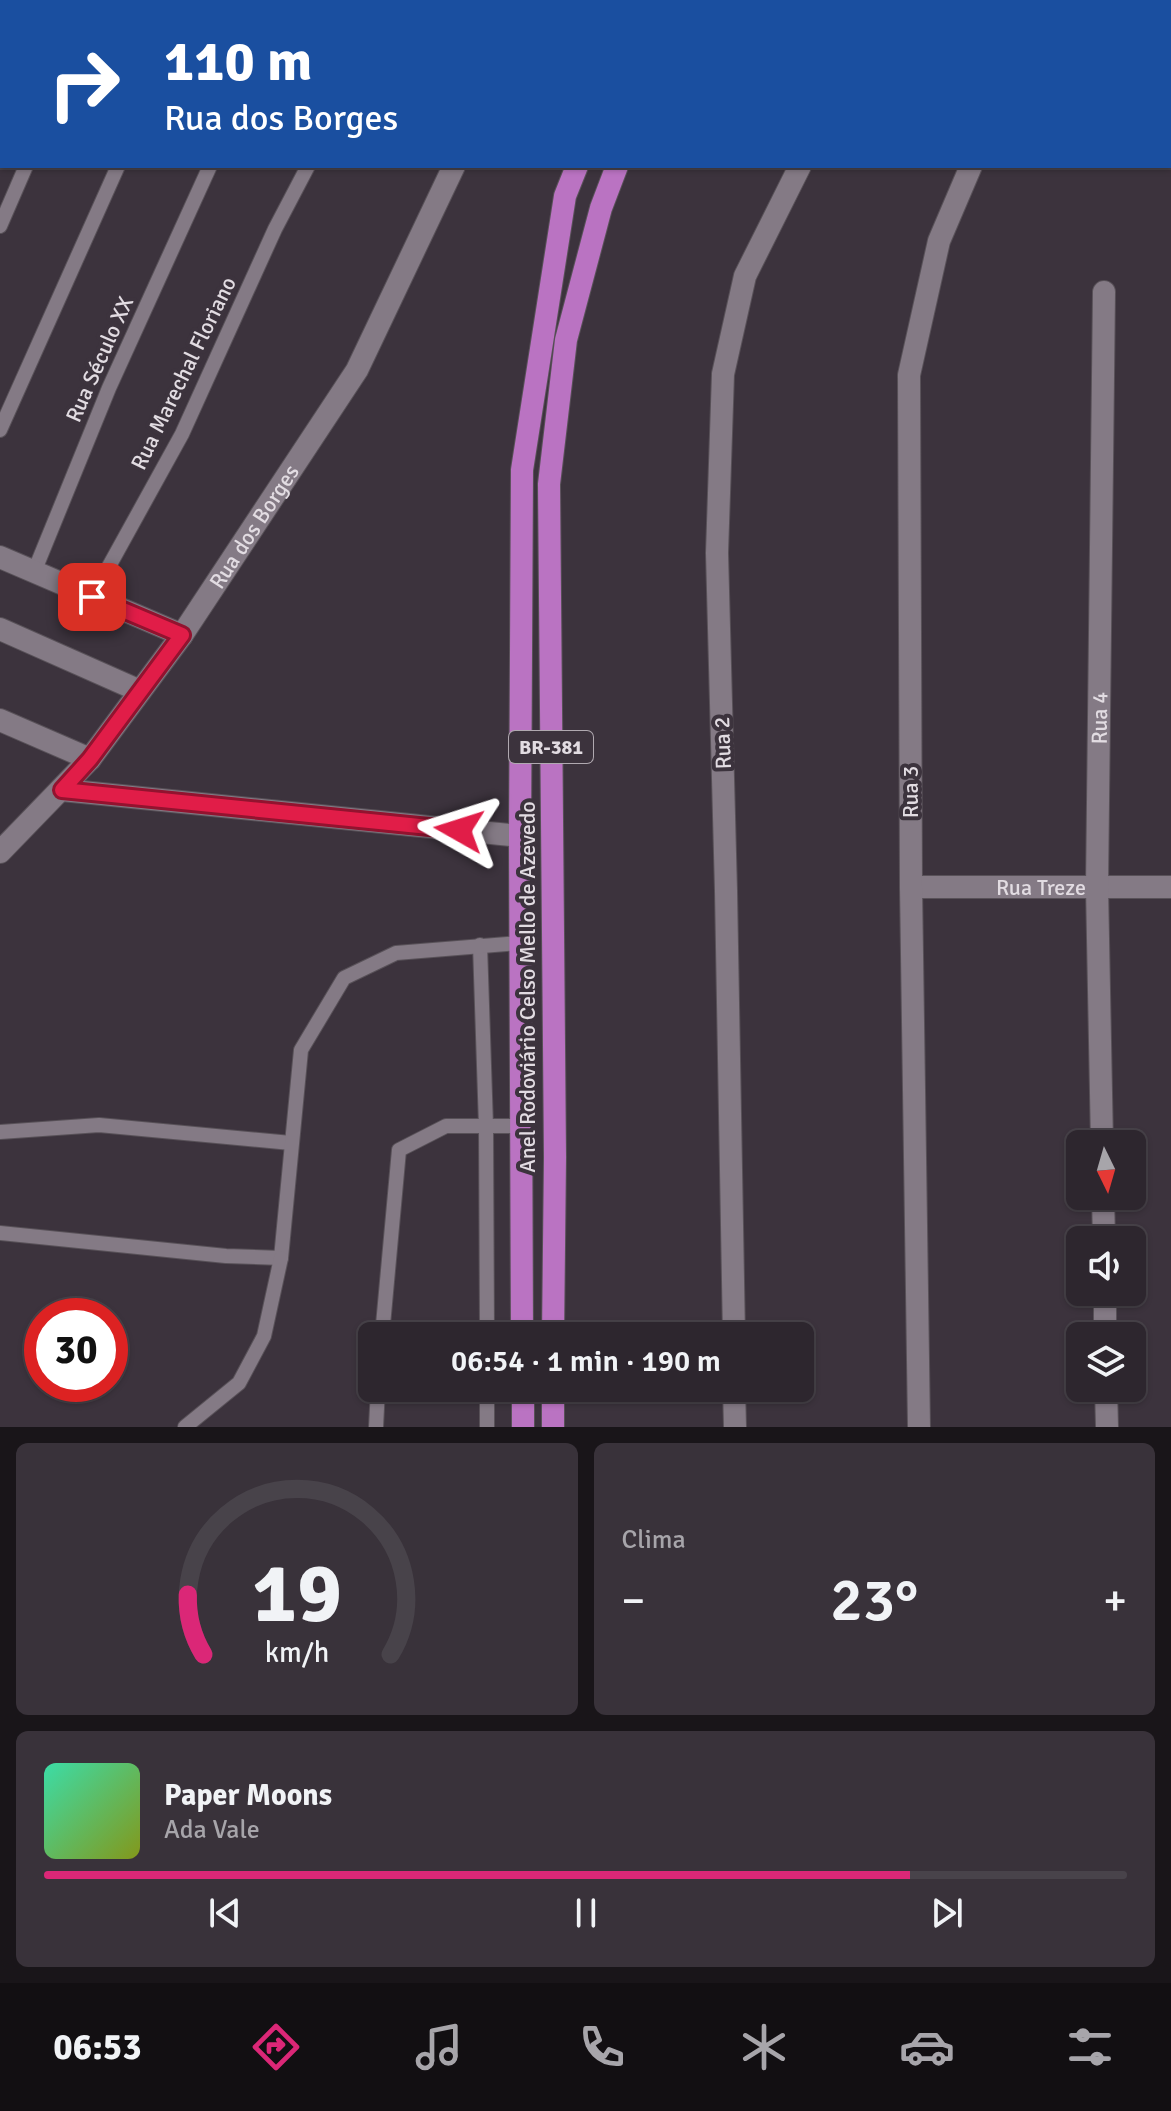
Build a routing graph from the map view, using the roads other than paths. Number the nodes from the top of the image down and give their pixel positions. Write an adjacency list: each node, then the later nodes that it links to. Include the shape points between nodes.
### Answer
1 (25, 168): 10 (lane)
2 (117, 168): 12 (lane)
3 (209, 168): 14 (lane, Rua Século XX, via 109,388)
4 (307, 168): 15 (lane, Rua Marechal Floriano, via 182,434)
5 (453, 168): 17 (street, Rua dos Borges, via 357,370)
6 (576, 168): 22 (highway, Anel Rodoviário Celso Mello de Azevedo / BR-381, via 565,196 522,470)
7 (616, 168): 39 (highway, Anel Rodoviário Celso Mello de Azevedo / BR-381, via 566,340 549,484)
8 (799, 168): 40 (street, Rua 2, via 745,276 723,374 717,553)
9 (970, 168): 24 (street, Rua 3, via 939,241 909,375)
10 (0, 226)
11 (1104, 292): 25 (street, Rua 4)
12 (0, 430)
13 (0, 557): 14 (street)
14 (34, 572): 15 (street)
15 (92, 597): 17 (street)
16 (0, 629): 18 (street)
17 (182, 635): 18 (street, Rua dos Borges)
18 (140, 691): 20 (street, Rua dos Borges)
19 (0, 720): 20 (street)
20 (90, 759): 21 (street, Rua dos Borges)
21 (62, 790): 22 (street); 23 (street, Rua dos Borges)
22 (520, 836): 27 (highway, Anel Rodoviário Celso Mello de Azevedo / BR-381)
23 (0, 852)
24 (911, 887): 25 (street, Rua Treze); 53 (street, Rua 3)
25 (1097, 887): 26 (street, Rua Treze); 31 (street, Rua 4)
26 (1171, 887)
27 (520, 943): 28 (lane); 30 (highway, Anel Rodoviário Celso Mello de Azevedo / BR-381)
28 (480, 945): 29 (lane); 33 (lane, via 396,953 344,978 301,1050)
29 (486, 1126): 30 (lane); 36 (lane, via 446,1126 399,1150); 37 (lane)
30 (521, 1126): 38 (highway, Anel Rodoviário Celso Mello de Azevedo / BR-381)
31 (1102, 1130)
32 (0, 1132): 33 (lane, via 99,1125)
33 (291, 1143): 35 (lane)
34 (0, 1233): 35 (lane)
35 (281, 1258): 47 (lane, via 264,1336 239,1383)
36 (383, 1322)
37 (487, 1322)
38 (522, 1322)
39 (553, 1322)
40 (734, 1322)
41 (377, 1402): 48 (lane)
42 (487, 1402): 49 (lane)
43 (523, 1402): 50 (highway)
44 (553, 1402): 51 (highway)
45 (734, 1402): 52 (street)
46 (1106, 1402): 54 (street)
47 (185, 1427)
48 (376, 1427)
49 (487, 1427)
50 (523, 1427)
51 (553, 1427)
52 (735, 1427)
53 (919, 1427)
54 (1107, 1427)

